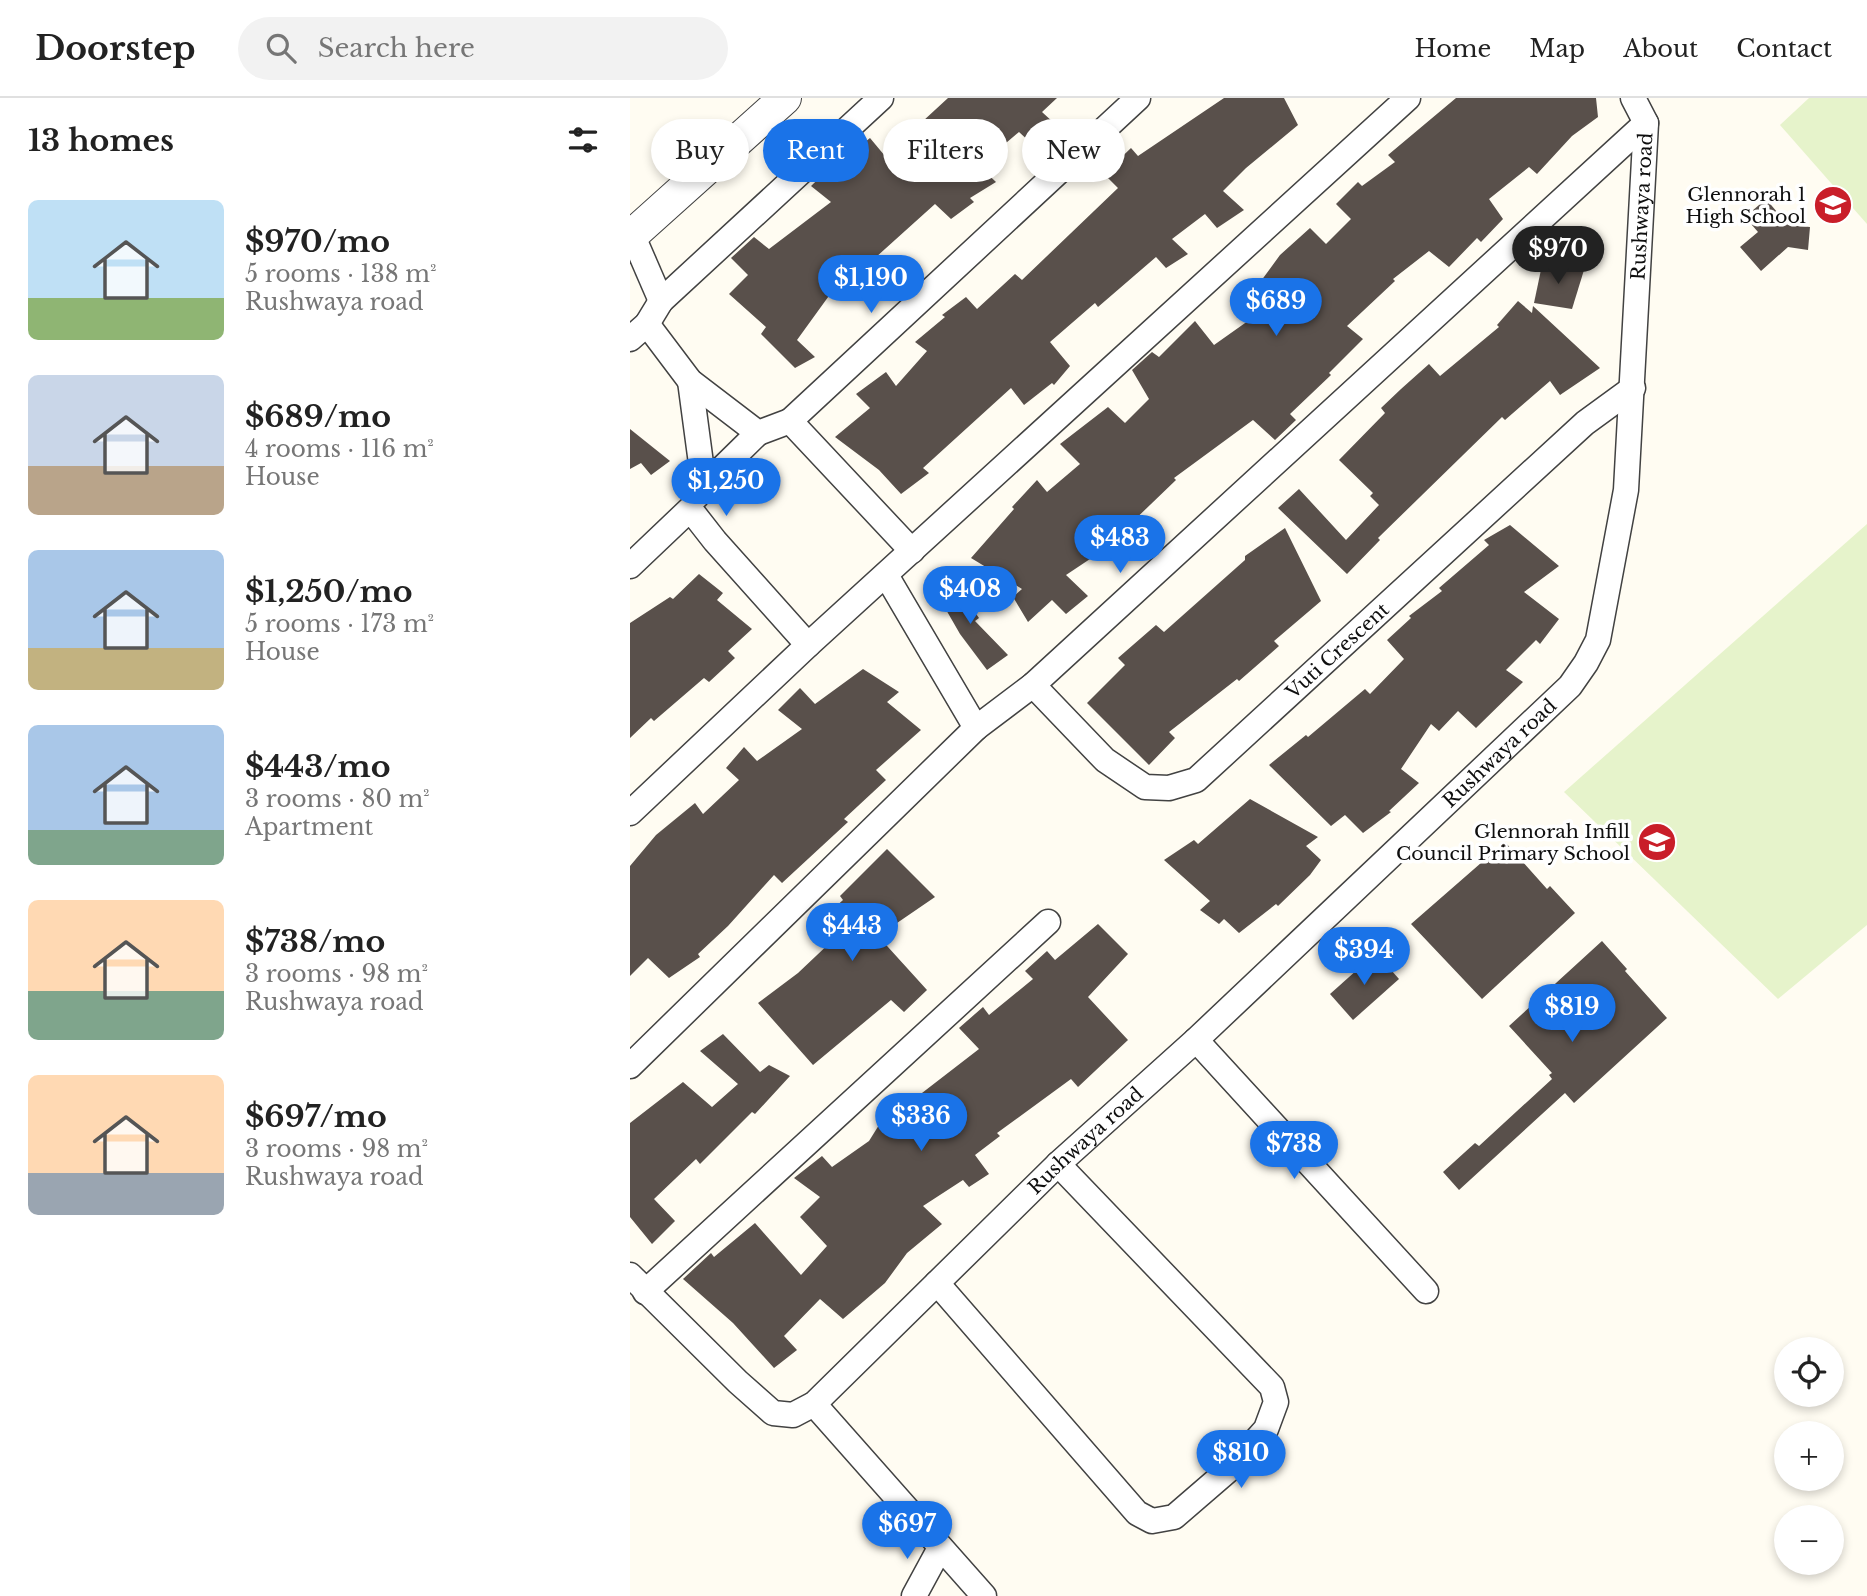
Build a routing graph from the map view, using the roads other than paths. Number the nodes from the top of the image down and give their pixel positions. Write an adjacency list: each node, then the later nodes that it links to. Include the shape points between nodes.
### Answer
1 (786, 98): 7 (street)
2 (881, 98): 8 (street)
3 (1138, 98): 12 (street)
4 (1408, 98): 16 (street)
5 (1633, 98): 6 (street, Rushwaya road)
6 (1646, 123): 11 (street, Rushwaya road); 20 (street)
7 (631, 235): 8 (street)
8 (661, 301): 9 (street)
9 (638, 332): 10 (street)
10 (690, 382): 13 (street); 14 (street)
11 (1633, 388): 20 (street, Vuti Crescent, via 1585,423 1196,780 1170,788 1145,787 1105,760); 24 (street, Rushwaya road, via 1626,490 1598,640 1586,663 1570,685)
12 (790, 421): 13 (street); 16 (street)
13 (758, 433): 14 (street)
14 (704, 486): 15 (street)
15 (690, 509): 17 (street); 19 (street)
16 (912, 551): 18 (street)
17 (630, 566)
18 (886, 575): 19 (street); 21 (street)
19 (808, 645): 22 (street)
20 (1033, 685): 21 (street)
21 (976, 728): 25 (street)
22 (630, 813)
23 (1048, 922): 28 (street)
24 (1196, 1040): 26 (street, Rushwaya road); 29 (street)
25 (630, 1066)
26 (1058, 1164): 27 (street, Rushwaya road); 27 (street, via 1272,1387 1276,1402 1266,1429 1232,1467 1174,1517 1152,1521 1137,1513)
27 (937, 1283): 30 (street, Rushwaya road)
28 (638, 1284): 30 (street, Rushwaya road, via 773,1413 793,1415)
29 (1426, 1291)
30 (814, 1404): 31 (street)
31 (940, 1548): 32 (street); 33 (street)
32 (914, 1596)
33 (984, 1596)

